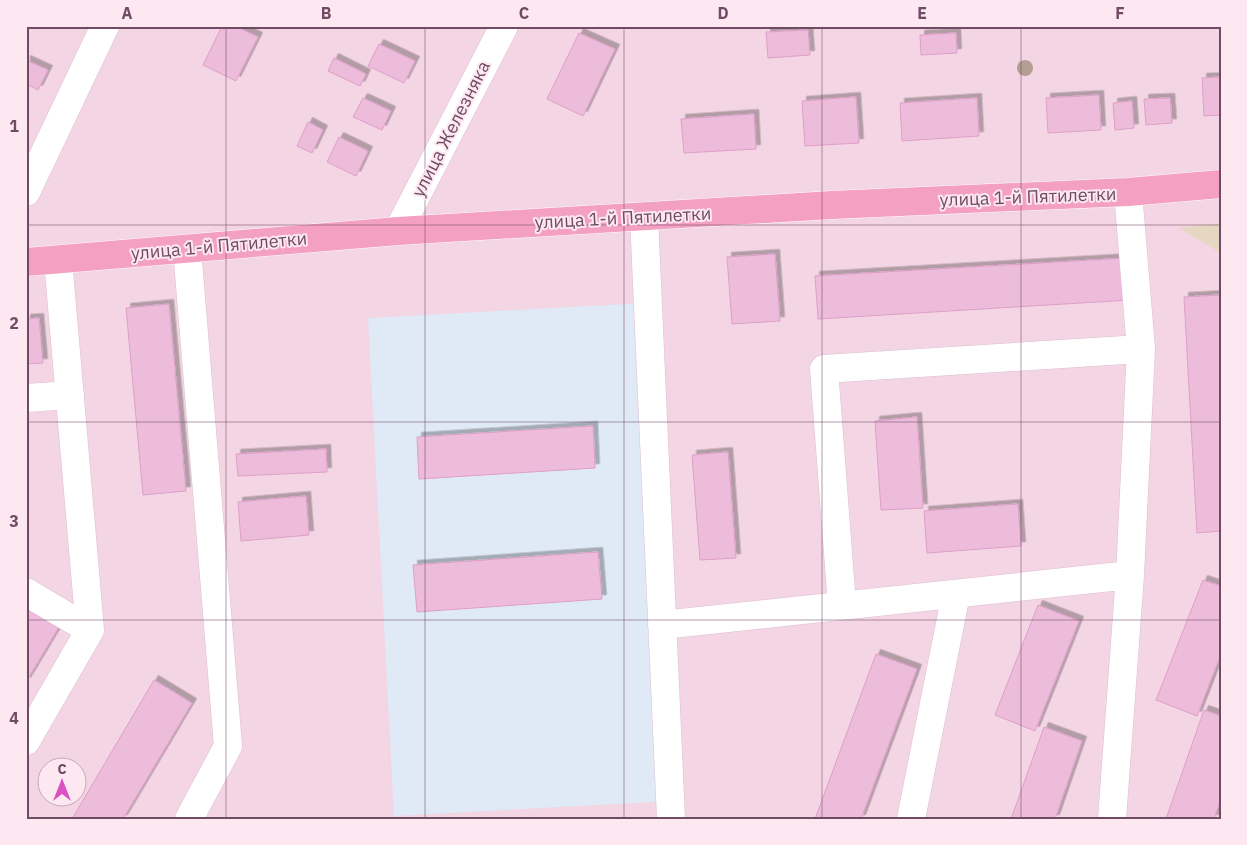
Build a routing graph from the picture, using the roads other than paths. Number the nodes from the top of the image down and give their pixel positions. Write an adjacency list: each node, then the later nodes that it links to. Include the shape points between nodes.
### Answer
1 (105, 26): 4 (lane)
2 (504, 26): 7 (lane, улица Железняка)
3 (1221, 184): 5 (main road, улица 1-й Пятилетки)
4 (26, 192)
5 (1128, 192): 6 (main road, улица 1-й Пятилетки); 11 (lane)
6 (644, 217): 7 (main road, улица 1-й Пятилетки); 18 (lane)
7 (398, 232): 8 (main road, улица 1-й Пятилетки)
8 (187, 249): 9 (main road, улица 1-й Пятилетки); 21 (lane, via 228,746)
9 (58, 260): 10 (main road, улица 1-й Пятилетки); 12 (lane)
10 (26, 262)
11 (1141, 350): 14 (lane); 17 (lane, via 824,369)
12 (70, 395): 13 (lane); 19 (lane)
13 (26, 398)
14 (1130, 575): 16 (lane); 24 (lane)
15 (26, 592): 19 (lane)
16 (956, 594): 17 (lane); 23 (lane)
17 (842, 605): 18 (lane)
18 (662, 624): 22 (lane)
19 (90, 630): 20 (lane)
20 (26, 742)
21 (189, 819)
22 (671, 819)
23 (911, 819)
24 (1112, 819)

